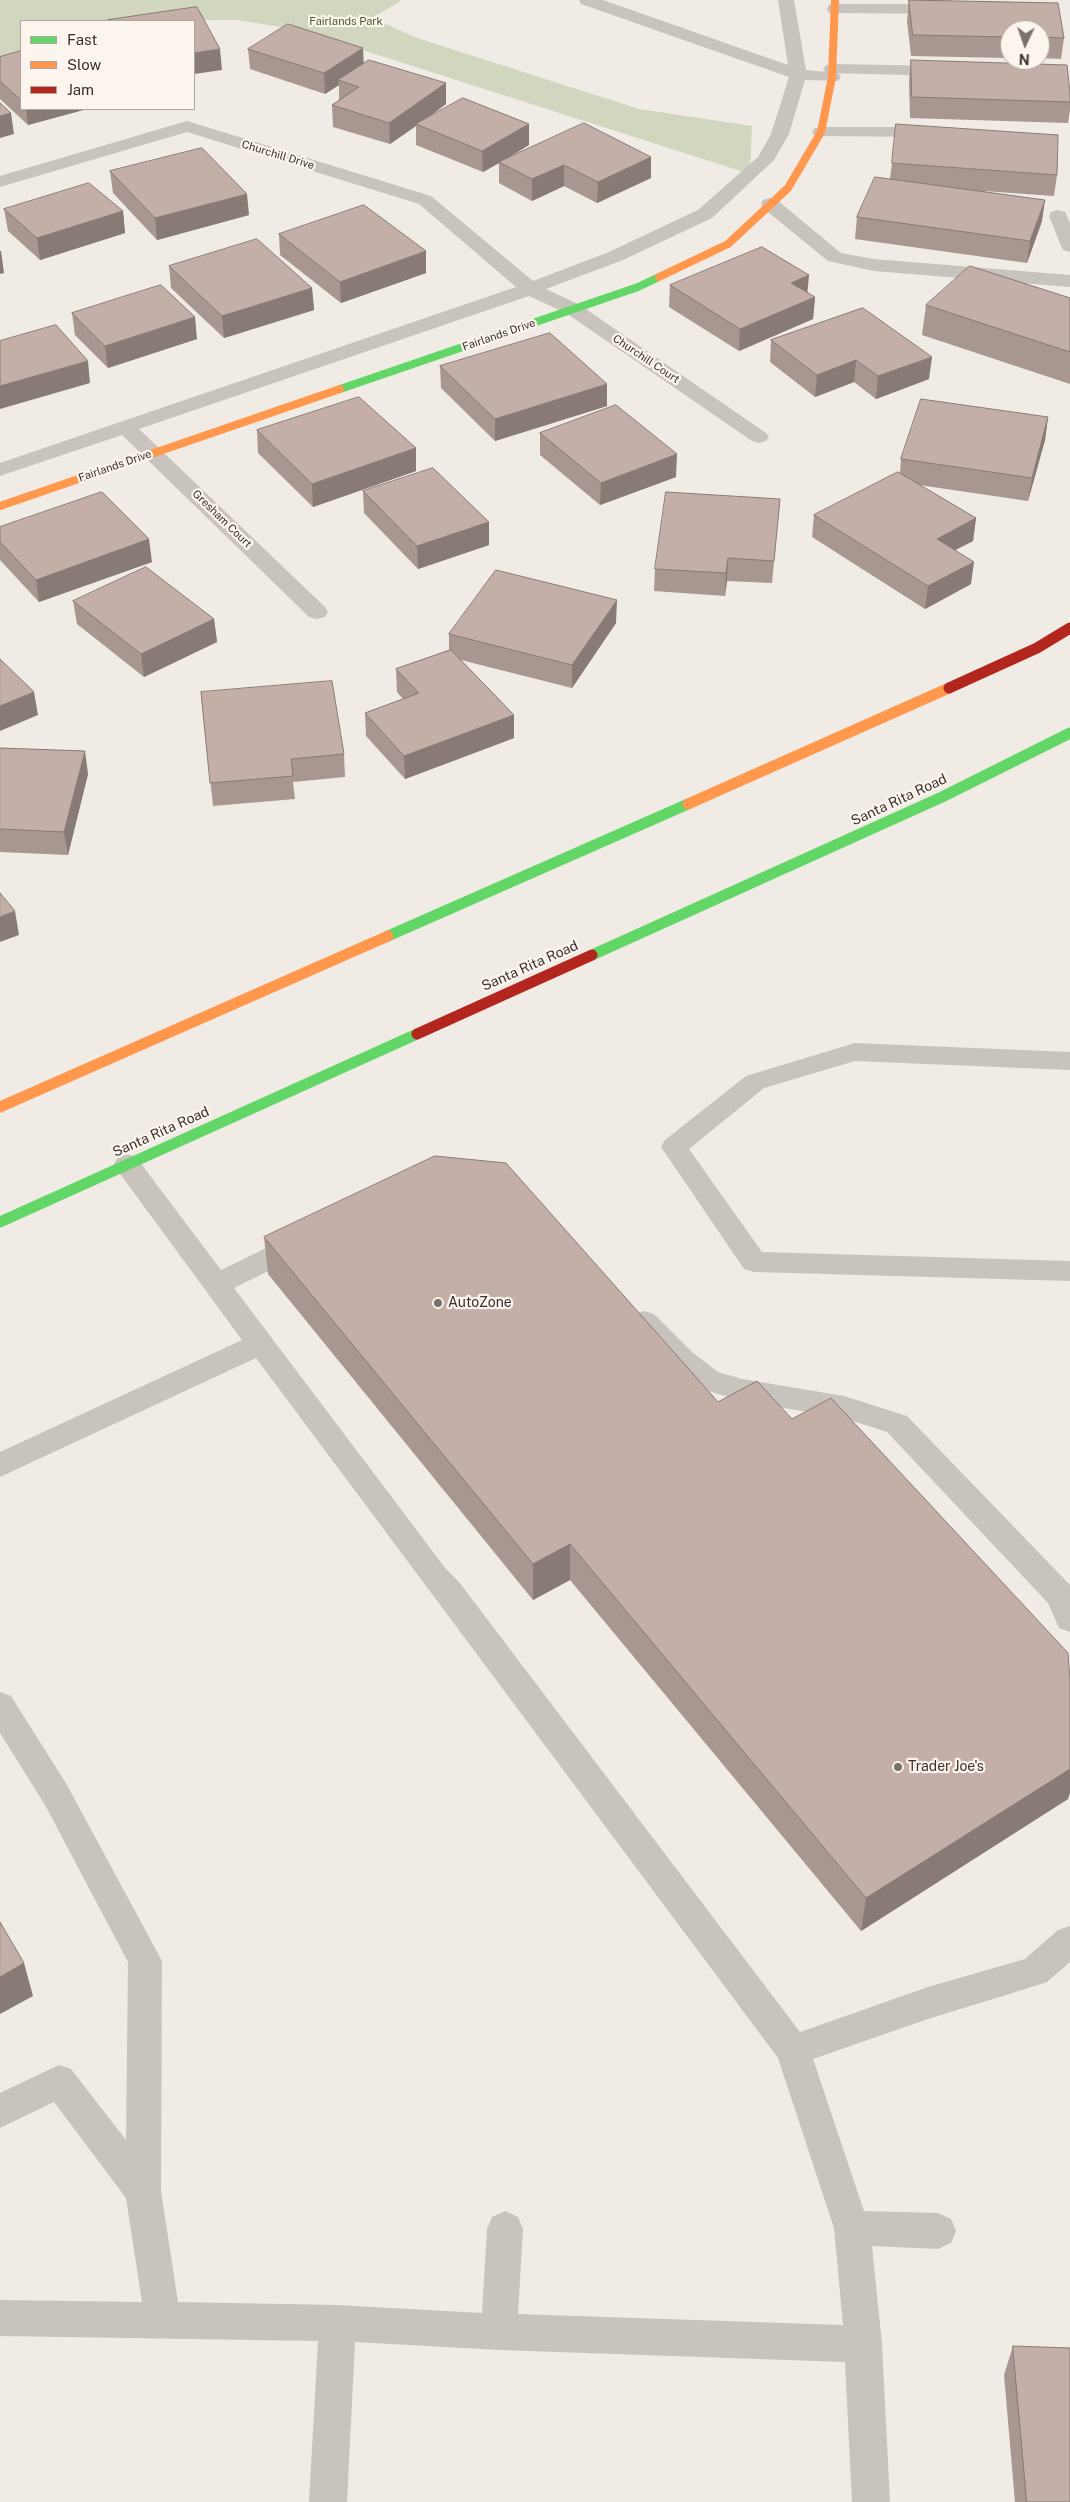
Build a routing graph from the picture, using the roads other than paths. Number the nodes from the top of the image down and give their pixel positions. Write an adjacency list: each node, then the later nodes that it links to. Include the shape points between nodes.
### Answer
1 (586, 0): 7 (street)
2 (786, 0): 7 (street)
3 (835, 4): 4 (street); 6 (main road, Fairlands Drive)
4 (961, 8)
5 (962, 71): 6 (street)
6 (832, 73): 7 (street); 8 (main road, Fairlands Drive)
7 (798, 74): 15 (street, via 780,134 765,160 705,214 616,256)
8 (821, 132): 9 (street); 11 (main road, Fairlands Drive, via 788,188)
9 (946, 133)
10 (0, 182): 15 (street, Churchill Drive, via 188,126 424,200)
11 (770, 204): 14 (street, via 835,257 874,265); 16 (main road, Fairlands Drive, via 728,244 638,287)
12 (1058, 216): 13 (street)
13 (1070, 246)
14 (1070, 281)
15 (530, 289): 16 (street, Churchill Court); 17 (street)
16 (574, 309): 18 (street, Churchill Court); 19 (main road, Fairlands Drive)
17 (125, 427): 19 (street, Gresham Court); 20 (street)
18 (759, 436)
19 (154, 452): 21 (main road, Fairlands Drive); 22 (street, Gresham Court)
20 (0, 470)
21 (0, 506)
22 (317, 612)
23 (1070, 628): 26 (main road, via 1037,648 861,728)
24 (1070, 733): 27 (main road, Santa Rita Road, via 942,797)
25 (1070, 1061): 30 (street, via 854,1052 755,1082 674,1147 754,1262)
26 (0, 1107)
27 (127, 1164): 28 (main road, Santa Rita Road); 31 (street)
28 (0, 1222)
29 (320, 1234): 31 (street)
30 (1070, 1271)
31 (217, 1284): 33 (street)
32 (626, 1304): 35 (street, via 682,1360 708,1380 742,1390 844,1407 897,1424 1061,1596)
33 (261, 1343): 34 (street); 38 (street)
34 (0, 1465)
35 (1070, 1619)
36 (0, 1705): 40 (street, via 56,1795 144,1961)
37 (1070, 1941): 38 (street, via 1035,1972 928,2003)
38 (793, 2050): 41 (street)
39 (0, 2111): 40 (street, via 59,2081)
40 (143, 2191): 45 (street)
41 (852, 2228): 43 (street); 48 (street)
42 (505, 2229): 47 (street)
43 (938, 2231)
44 (0, 2318): 45 (street)
45 (163, 2321): 46 (street)
46 (337, 2323): 47 (street); 49 (street)
47 (499, 2332): 48 (street)
48 (863, 2344): 50 (street)
49 (328, 2502)
50 (871, 2502)

